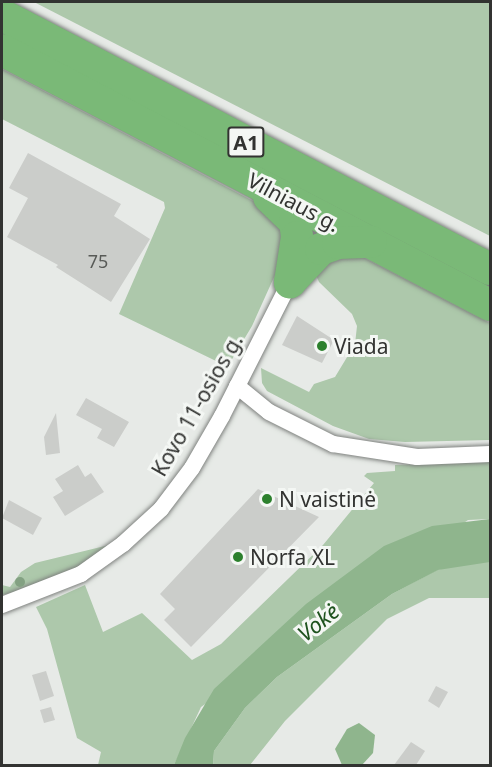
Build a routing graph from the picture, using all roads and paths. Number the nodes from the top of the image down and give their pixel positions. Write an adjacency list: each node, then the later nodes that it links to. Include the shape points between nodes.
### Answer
1 (2, 15): 5 (highway, Vilniaus g. / A1)
2 (2, 50): 3 (highway, Vilniaus g. / A1)
3 (243, 176): 4 (highway, Vilniaus g. / A1); 6 (highway, via 295,222 297,237)
4 (371, 242): 6 (highway, via 338,243 321,249); 7 (highway, Vilniaus g. / A1)
5 (490, 269)
6 (290, 282): 8 (street, Kovo 11-osios g.)
7 (490, 305)
8 (237, 386): 9 (street, via 269,412 333,444 417,457); 10 (street, Kovo 11-osios g., via 188,475 153,517 81,574)
9 (490, 454)
10 (2, 604)

